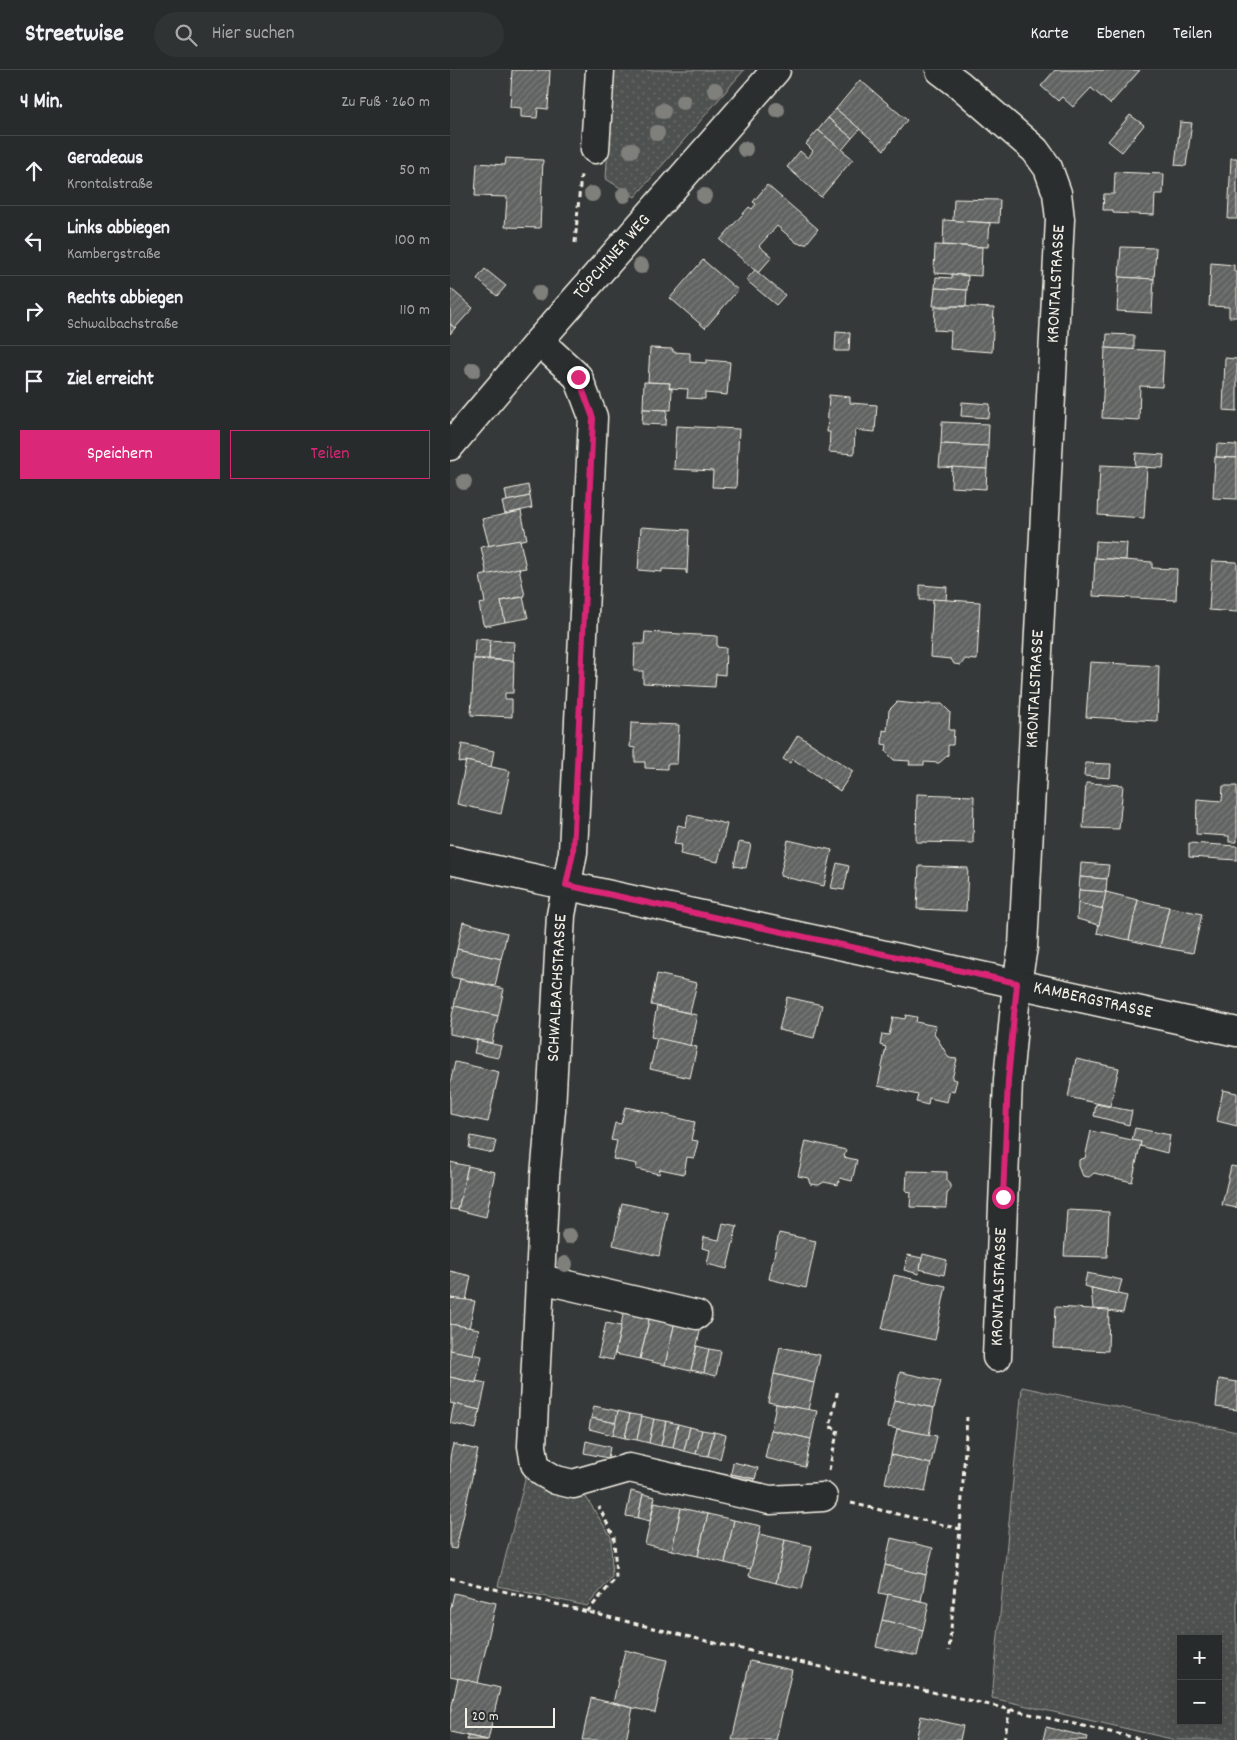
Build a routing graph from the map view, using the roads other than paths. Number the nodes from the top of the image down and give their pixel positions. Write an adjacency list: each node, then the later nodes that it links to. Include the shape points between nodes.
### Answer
1 (600, 70): 4 (street)
2 (776, 70): 5 (street, TÖPCHINER WEG)
3 (940, 70): 9 (street, KRONTALSTRASSE, via 1035,150 1048,168 1057,193 1060,219 1024,947)
4 (595, 149)
5 (539, 341): 6 (street, TÖPCHINER WEG); 8 (street, SCHWALBACHSTRASSE, via 578,377 593,418 573,852)
6 (450, 446)
7 (450, 860): 8 (street, KAMBERGSTRASSE)
8 (566, 885): 9 (street, KAMBERGSTRASSE); 11 (street, SCHWALBACHSTRASSE, via 561,915)
9 (1017, 983): 10 (street, KAMBERGSTRASSE); 13 (street, KRONTALSTRASSE, via 1008,1080)
10 (1237, 1032)
11 (541, 1280): 12 (street); 14 (street, SCHWALBACHSTRASSE, via 532,1446 535,1464 542,1472 573,1484 629,1468 770,1500)
12 (697, 1315)
13 (997, 1357)
14 (823, 1497)

